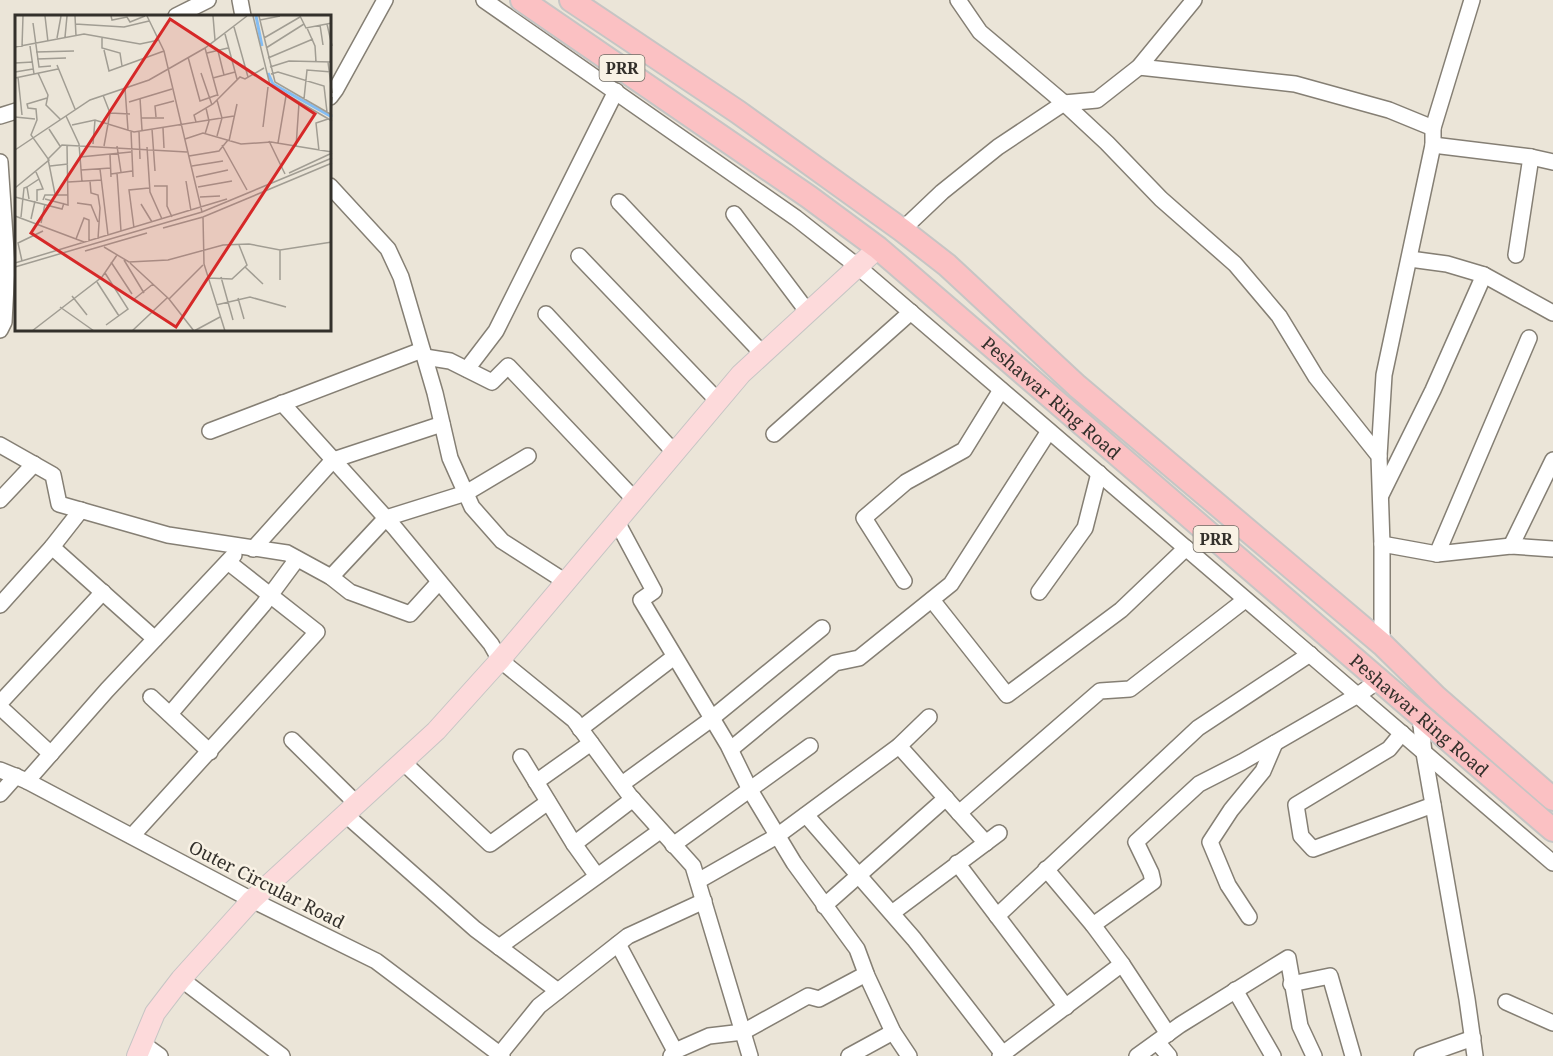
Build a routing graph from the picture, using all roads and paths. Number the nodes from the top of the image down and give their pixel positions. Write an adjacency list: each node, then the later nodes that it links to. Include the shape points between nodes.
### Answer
1 (208, 0): 10 (street)
2 (240, 0): 11 (street)
3 (384, 0): 14 (street)
4 (483, 0): 13 (street)
5 (522, 0): 28 (highway, Peshawar Ring Road / PRR, via 800,190)
6 (571, 0): 27 (highway, Peshawar Ring Road / PRR, via 738,112)
7 (958, 0): 15 (street, via 980,32)
8 (1193, 0): 12 (street)
9 (1472, 0): 18 (street)
10 (182, 15)
11 (243, 15)
12 (1139, 67): 15 (street, via 1097,99); 18 (street, via 1295,84 1389,110)
13 (616, 91): 32 (street); 42 (street, via 496,331)
14 (332, 94)
15 (1064, 103): 27 (street, via 998,147); 53 (street, via 1161,199 1236,264 1279,316 1316,377)
16 (15, 111): 17 (street)
17 (0, 116)
18 (1433, 128): 19 (street)
19 (1433, 145): 20 (street); 31 (street)
20 (1531, 157): 22 (street); 29 (street)
21 (0, 162): 25 (street)
22 (1553, 162)
23 (332, 188): 40 (street, via 388,249 401,277)
24 (619, 202): 41 (street)
25 (5, 203): 38 (street, via 7,266 4,322)
26 (734, 214): 34 (street)
27 (902, 230): 86 (highway, Peshawar Ring Road / PRR, via 947,265 1077,386)
28 (878, 248): 32 (main road); 90 (highway, Peshawar Ring Road / PRR)
29 (1516, 255)
30 (579, 256): 44 (street)
31 (1410, 259): 33 (street, via 1447,264); 53 (street, via 1384,375)
32 (857, 266): 34 (main road); 35 (street)
33 (1484, 276): 36 (street); 59 (street)
34 (807, 311): 41 (main road)
35 (911, 312): 43 (street); 49 (street)
36 (1553, 313)
37 (546, 314): 51 (street)
38 (0, 330)
39 (1529, 338): 71 (street)
40 (423, 353): 42 (street); 45 (street); 46 (street)
41 (763, 354): 44 (main road)
42 (467, 369): 61 (street, via 492,382 508,366)
43 (1001, 390): 48 (street); 75 (street, via 964,450 906,482 864,518)
44 (718, 401): 51 (main road)
45 (282, 404): 47 (street); 54 (street)
46 (442, 424): 54 (street); 58 (street, via 450,458)
47 (210, 431)
48 (1050, 431): 57 (street); 81 (street, via 951,584)
49 (774, 434)
50 (0, 445): 56 (street)
51 (675, 453): 61 (main road)
52 (528, 456): 58 (street)
53 (1379, 456): 59 (street)
54 (333, 460): 63 (street); 68 (street)
55 (1553, 460): 66 (street)
56 (34, 464): 60 (street); 62 (street, via 53,475 59,504)
57 (1099, 473): 69 (street); 79 (street, via 1085,528)
58 (466, 494): 63 (street); 77 (street, via 472,507 502,541)
59 (1380, 498): 65 (street)
60 (0, 500)
61 (634, 500): 64 (main road)
62 (81, 510): 67 (street); 68 (street, via 168,534)
63 (386, 518): 74 (street); 76 (street)
64 (617, 522): 77 (main road); 88 (street, via 654,591 641,600)
65 (1382, 544): 71 (street); 86 (street)
66 (1511, 546): 70 (street); 71 (street)
67 (52, 547): 78 (street); 83 (street)
68 (247, 548): 72 (street); 73 (street)
69 (1186, 548): 81 (street, via 1121,610 1007,696); 82 (street)
70 (1553, 549)
71 (1437, 554)
72 (297, 559): 74 (street); 80 (street)
73 (228, 562): 80 (street); 85 (street)
74 (331, 577): 76 (street, via 350,592 410,614)
75 (904, 581)
76 (440, 582): 89 (street)
77 (566, 582): 89 (main road)
78 (103, 592): 85 (street); 93 (street)
79 (1040, 592)
80 (270, 596): 94 (street); 106 (street, via 317,632)
81 (932, 600): 105 (street, via 860,658 835,663)
82 (1245, 600): 87 (street); 123 (street, via 1130,689 1100,691)
83 (0, 605)
84 (822, 628): 97 (street)
85 (155, 639): 108 (street)
86 (1382, 644): 119 (highway, Peshawar Ring Road / PRR)
87 (1310, 654): 91 (street); 135 (street, via 1198,728)
88 (674, 657): 97 (street); 98 (street)
89 (500, 660): 98 (street); 110 (main road)
90 (1378, 681): 91 (street); 95 (highway, Peshawar Ring Road / PRR)
91 (1358, 694): 99 (street); 102 (street)
92 (151, 697): 94 (street)
93 (0, 705): 108 (street)
94 (170, 714): 106 (street)
95 (1420, 716): 107 (street); 125 (highway, Peshawar Ring Road / PRR)
96 (929, 717): 104 (street)
97 (712, 718): 105 (street); 114 (street)
98 (580, 729): 101 (street)
99 (1402, 733): 107 (street); 121 (street, via 1389,749 1296,805 1301,836 1313,849)
100 (292, 740): 122 (street)
101 (591, 743): 113 (street); 114 (street)
102 (1275, 743): 144 (street, via 1263,771 1210,842 1228,885); 145 (street, via 1198,784 1136,842 1153,882)
103 (810, 746): 115 (street)
104 (899, 746): 117 (street); 124 (street)
105 (731, 749): 115 (street)
106 (210, 752): 128 (street)
107 (1424, 753): 121 (street); 134 (street)
108 (51, 754): 112 (street)
109 (520, 757): 113 (street)
110 (403, 762): 120 (street, via 490,844); 122 (main road)
111 (0, 770): 112 (street, Outer Circular Road)
112 (22, 778): 116 (street); 128 (street, Outer Circular Road)
113 (536, 782): 120 (street)
114 (622, 784): 118 (street)
115 (750, 790): 129 (street); 132 (street)
116 (0, 794)
117 (946, 798): 123 (street); 136 (street)
118 (633, 799): 126 (street); 131 (street)
119 (1553, 799)
120 (548, 802): 131 (street)
121 (1433, 805): 160 (street)
122 (352, 809): 139 (main road); 147 (street, via 475,929)
123 (959, 813): 130 (street)
124 (806, 815): 129 (street); 136 (street)
125 (1553, 830)
126 (660, 831): 132 (street); 137 (street)
127 (999, 833): 130 (street)
128 (132, 836): 139 (street, Outer Circular Road)
129 (777, 836): 138 (street); 141 (street)
130 (986, 843): 133 (street)
131 (574, 844): 137 (street)
132 (673, 845): 138 (street, via 693,866)
133 (957, 863): 142 (street); 143 (street)
134 (1553, 863)
135 (1046, 869): 143 (street); 145 (street)
136 (858, 874): 141 (street); 142 (street)
137 (597, 876): 147 (street)
138 (698, 881): 140 (street)
139 (252, 900): 150 (main road); 163 (street, Outer Circular Road, via 376,961)
140 (704, 901): 146 (street); 157 (street)
141 (824, 906): 149 (street, via 857,949)
142 (892, 913): 164 (street)
143 (997, 915): 155 (street)
144 (1249, 918)
145 (1093, 925): 148 (street)
146 (618, 944): 153 (street); 162 (street)
147 (500, 947): 153 (street)
148 (1122, 964): 155 (street); 159 (street)
149 (866, 974): 157 (street, via 819,999 808,996); 158 (street)
150 (181, 979): 161 (main road, via 155,1013); 166 (street)
151 (1291, 984): 152 (street, via 1288,958); 173 (street, via 1300,1026); 174 (street, via 1329,976)
152 (1235, 990): 159 (street); 172 (street)
153 (558, 991): 163 (street, via 539,1006)
154 (1506, 1002): 156 (street)
155 (1066, 1007): 164 (street)
156 (1553, 1023)
157 (743, 1032): 162 (street, via 709,1036); 167 (street)
158 (893, 1032): 168 (street); 169 (street)
159 (1163, 1038): 170 (street); 171 (street)
160 (1473, 1038): 175 (street); 176 (street)
161 (139, 1050): 165 (street)
162 (673, 1053)
163 (501, 1055)
164 (1001, 1055)
165 (160, 1056)
166 (282, 1056)
167 (750, 1056)
168 (849, 1056)
169 (909, 1056)
170 (1137, 1056)
171 (1169, 1056)
172 (1273, 1056)
173 (1314, 1056)
174 (1353, 1056)
175 (1422, 1056)
176 (1475, 1056)

